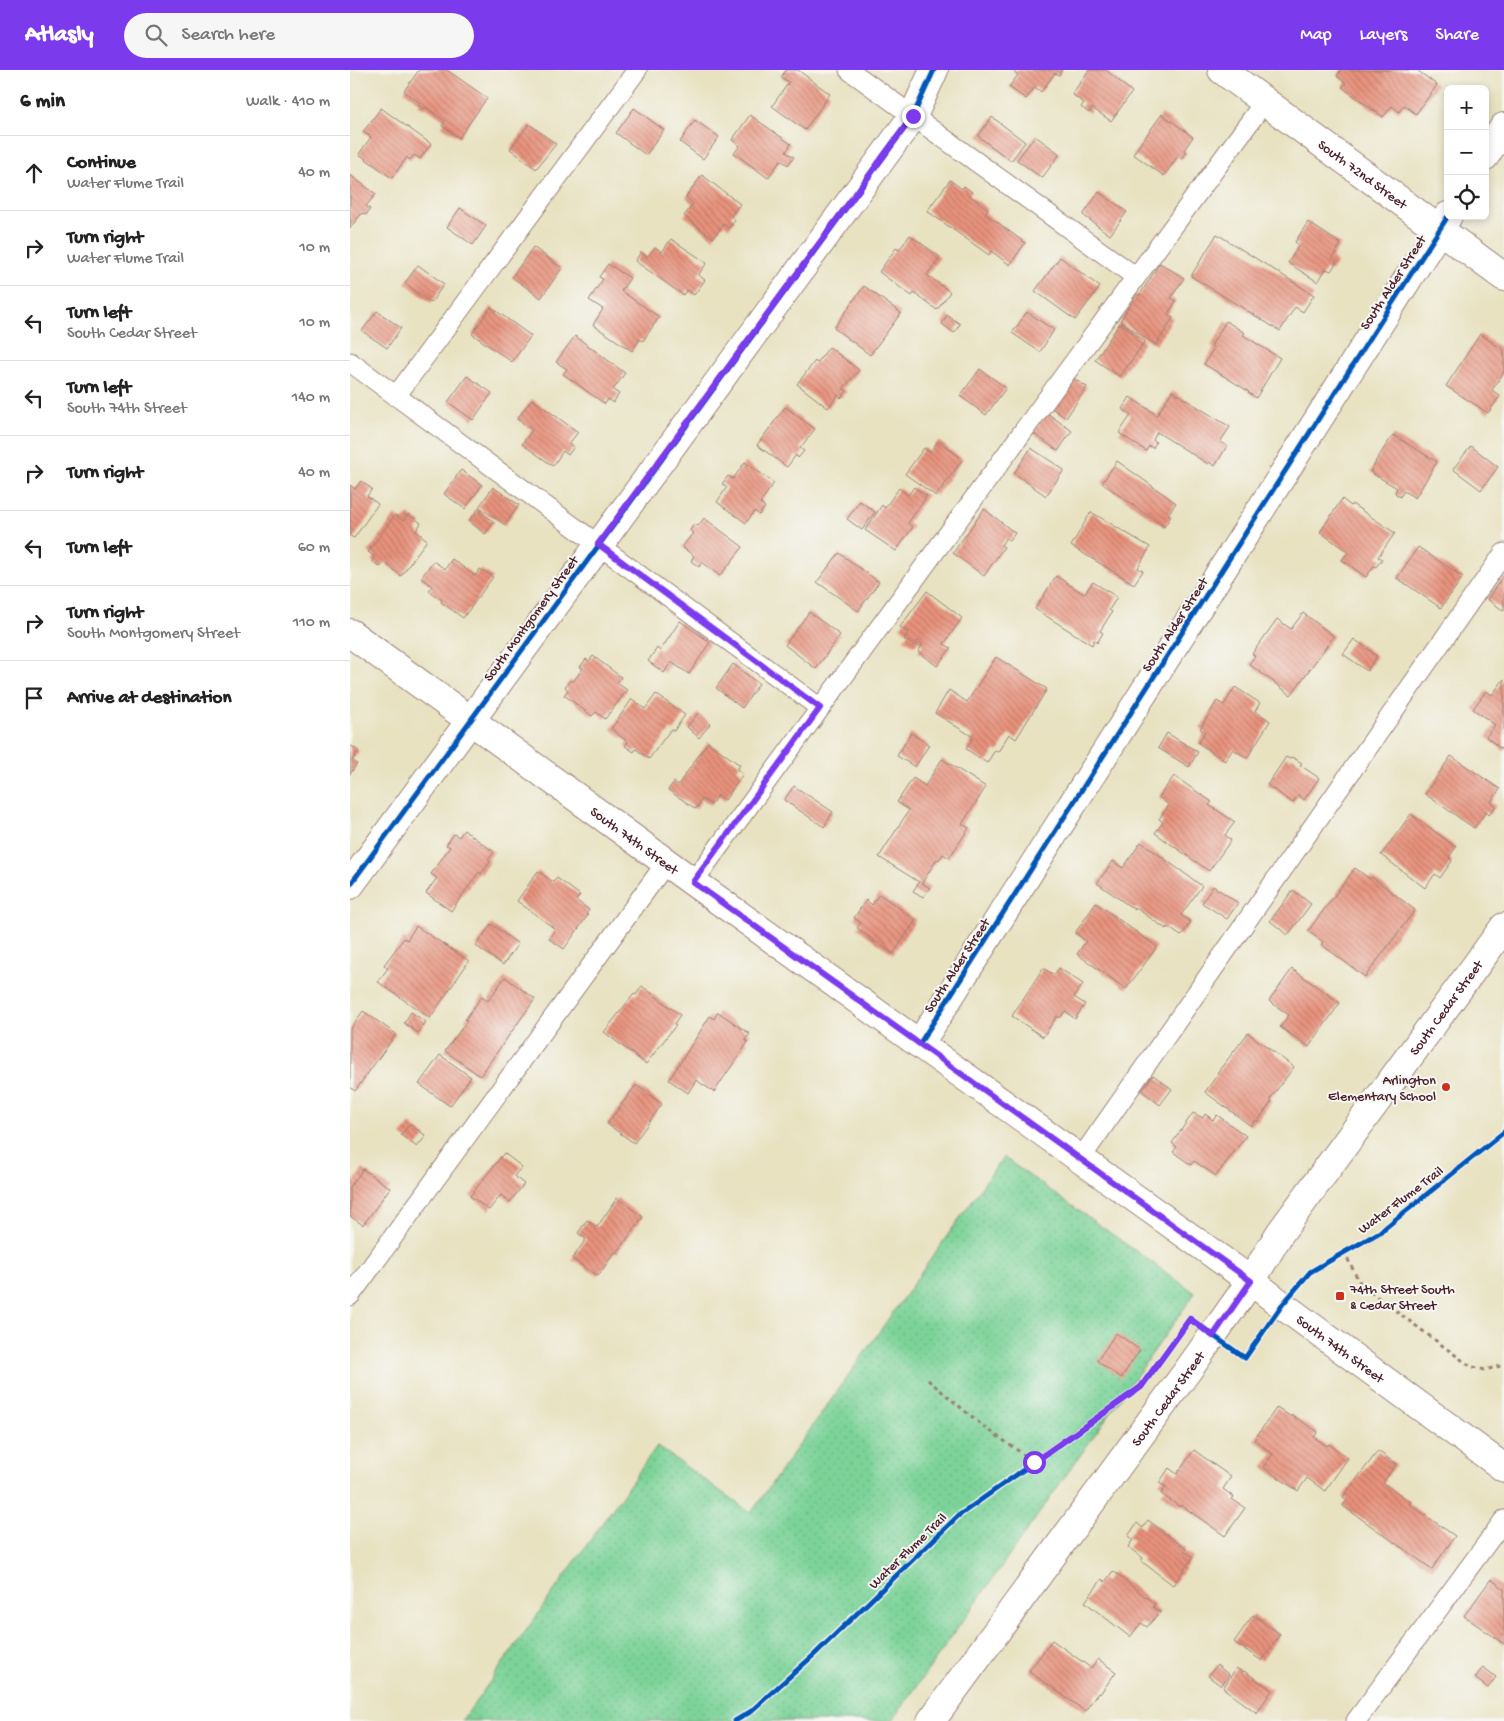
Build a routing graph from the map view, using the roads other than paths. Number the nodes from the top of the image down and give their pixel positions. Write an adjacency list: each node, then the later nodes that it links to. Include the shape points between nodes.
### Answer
1 (637, 70): 13 (lane)
2 (849, 70): 6 (lane)
3 (934, 70): 6 (street, South Montgomery Street)
4 (1222, 70): 5 (street, South 72nd Street)
5 (1265, 101): 9 (street, South 72nd Street); 10 (lane)
6 (913, 116): 10 (lane); 14 (street, South Montgomery Street)
7 (1504, 127): 8 (street)
8 (1489, 150)
9 (1443, 223): 11 (street, South 72nd Street); 23 (street, South Alder Street)
10 (1136, 277): 17 (lane)
11 (1504, 277)
12 (350, 362): 13 (lane)
13 (396, 396): 14 (lane)
14 (598, 544): 17 (lane); 18 (street, South Montgomery Street)
15 (1504, 553): 24 (lane)
16 (350, 633): 18 (street, South 74th Street)
17 (820, 708): 20 (lane)
18 (470, 720): 19 (street, South 74th Street); 21 (street, South Montgomery Street)
19 (666, 863): 20 (street, South 74th Street); 26 (lane)
20 (693, 882): 23 (street, South 74th Street)
21 (350, 885)
22 (1504, 927): 25 (street, South Cedar Street, via 1280,1233)
23 (920, 1043): 24 (street, South 74th Street)
24 (1081, 1158): 25 (street, South 74th Street)
25 (1251, 1281): 27 (street, South 74th Street); 29 (street, South Cedar Street)
26 (350, 1296)
27 (1504, 1468)
28 (1504, 1520): 30 (lane)
29 (931, 1721)
30 (1356, 1721)

